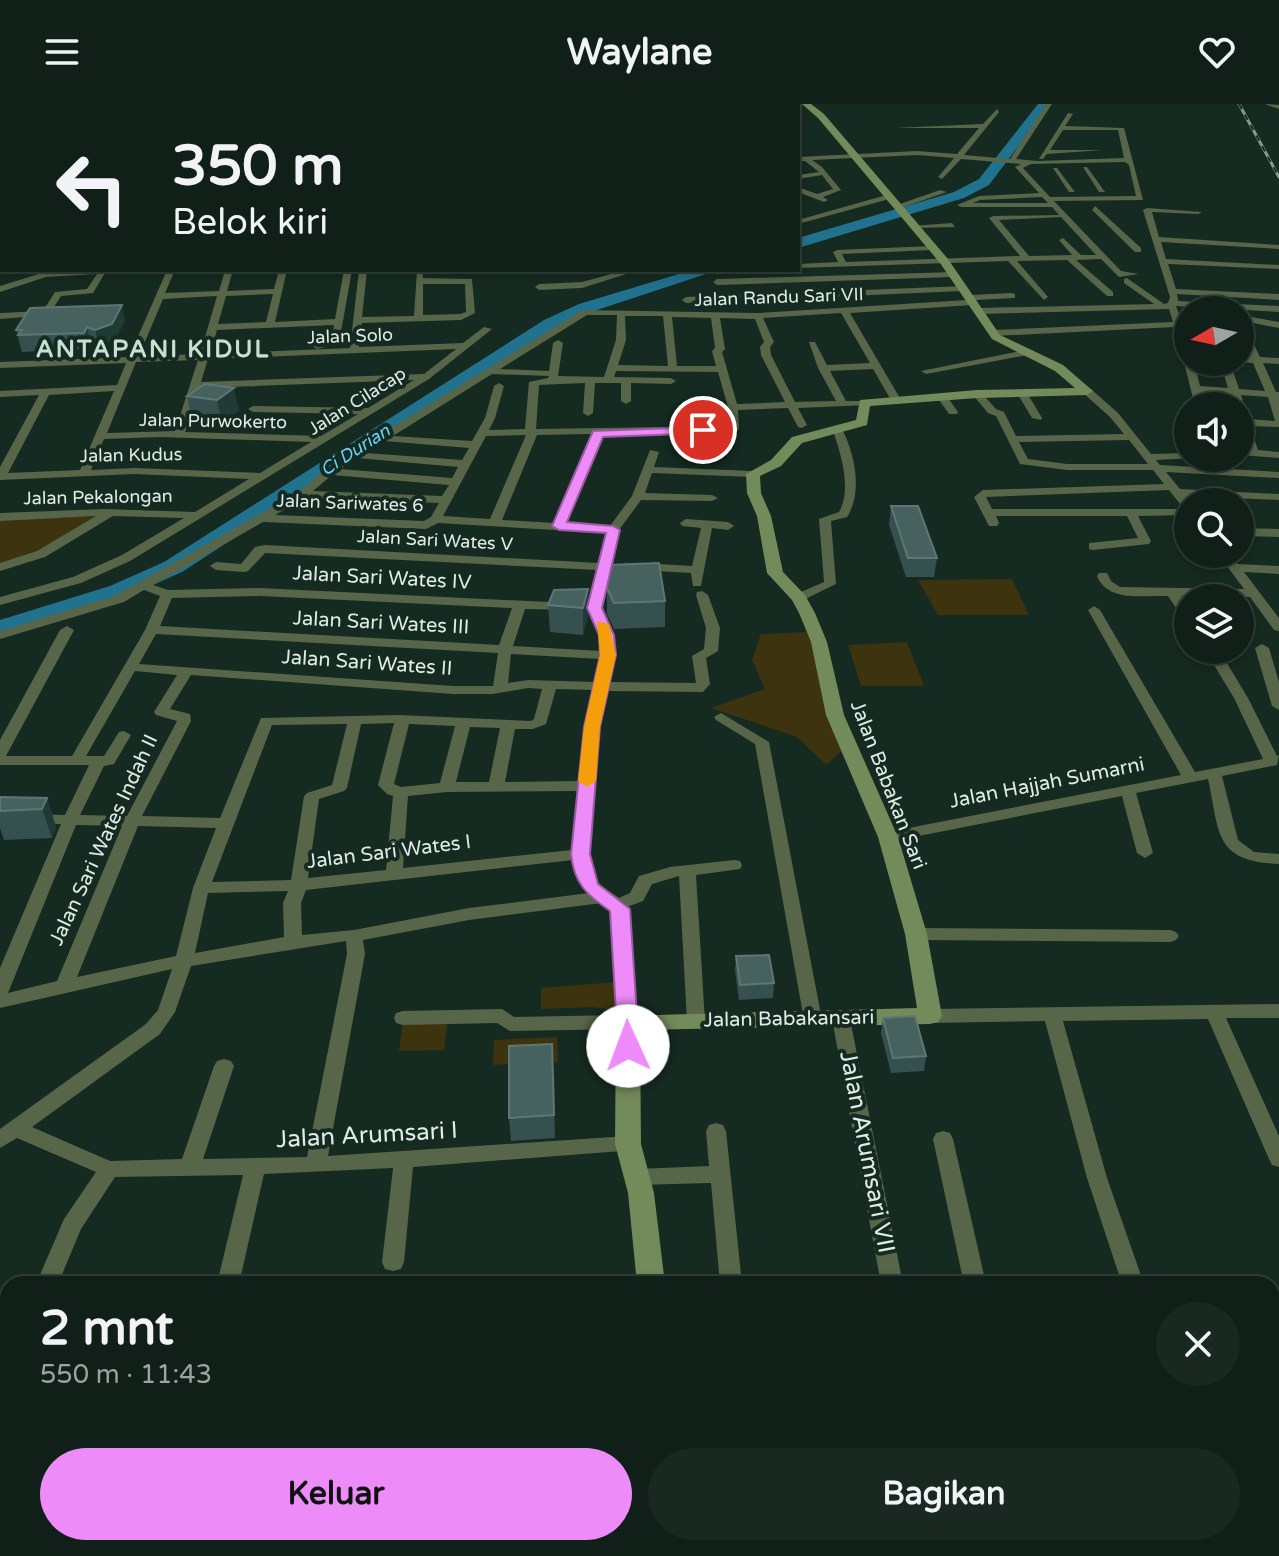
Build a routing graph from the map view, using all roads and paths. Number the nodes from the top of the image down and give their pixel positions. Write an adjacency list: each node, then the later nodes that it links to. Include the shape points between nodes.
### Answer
1 (1049, 104): 25 (street)
2 (1269, 104): 4 (street)
3 (811, 106): 23 (street)
4 (1279, 107)
5 (976, 110): 8 (street)
6 (997, 111): 8 (street)
7 (1083, 117): 10 (street, via 1068,116)
8 (989, 118): 9 (street)
9 (984, 126): 11 (street); 12 (street, via 895,126 904,137)
10 (1060, 128): 14 (street, via 1117,127); 16 (street)
11 (975, 136): 13 (street); 20 (street)
12 (947, 137)
13 (961, 137)
14 (1123, 137): 15 (street); 19 (street)
15 (1095, 138)
16 (1054, 139): 17 (street); 21 (street)
17 (1068, 139)
18 (911, 145): 22 (street)
19 (1126, 149): 21 (street); 30 (street)
20 (963, 152): 22 (street); 25 (street); 35 (street)
21 (1046, 152): 29 (street)
22 (918, 154): 23 (street); 35 (street)
23 (854, 156): 24 (street); 41 (street)
24 (833, 157): 26 (street); 28 (street)
25 (1012, 160): 29 (street)
26 (800, 161)
27 (800, 161): 28 (street)
28 (808, 161): 33 (street)
29 (1034, 162): 30 (street); 43 (street, via 1018,167)
30 (1130, 163): 40 (street)
31 (1085, 168): 39 (street)
32 (1055, 169): 38 (street)
33 (824, 173): 34 (street); 42 (street, via 838,191)
34 (800, 177)
35 (942, 177): 49 (street, via 946,188)
36 (997, 187): 43 (street)
37 (800, 190): 42 (street)
38 (1072, 190): 39 (street); 43 (street)
39 (1102, 190): 40 (street)
40 (1138, 190): 43 (street, via 1137,199)
41 (890, 196): 46 (street); 49 (street)
42 (816, 197): 46 (street)
43 (1046, 200): 43 (street, via 961,205 983,197); 44 (street); 59 (street); 61 (street, via 993,218)
44 (1095, 208): 45 (street); 57 (street)
45 (1136, 208)
46 (843, 209): 50 (street)
47 (1198, 212): 53 (street, via 1148,210)
48 (800, 213): 50 (street)
49 (905, 215): 52 (street); 56 (street)
50 (810, 219): 51 (street)
51 (800, 222)
52 (952, 225)
53 (1156, 239): 55 (street); 63 (street)
54 (1063, 240): 58 (street)
55 (1279, 247)
56 (932, 248): 62 (street); 64 (street, via 837,252)
57 (1138, 250)
58 (1073, 257): 59 (street); 61 (street); 87 (street)
59 (1103, 257): 95 (street)
60 (1010, 258): 61 (street); 62 (street); 90 (street)
61 (1026, 258)
62 (944, 261): 64 (street); 77 (street)
63 (1161, 261): 66 (street); 85 (street)
64 (843, 265): 65 (street)
65 (800, 266)
66 (1279, 267)
67 (83, 272): 83 (street, via 35,277 26,290)
68 (101, 272): 101 (street, via 92,289 58,294 46,313)
69 (170, 272): 88 (street)
70 (228, 272): 86 (street)
71 (282, 272): 84 (street)
72 (348, 272): 107 (street)
73 (363, 272): 106 (street)
74 (419, 272): 78 (street)
75 (742, 272): 79 (street)
76 (608, 274): 81 (street, via 582,285)
77 (952, 274): 79 (street); 82 (street)
78 (420, 281): 105 (street); 105 (street, via 469,281 472,312)
79 (742, 281): 80 (street)
80 (717, 282)
81 (545, 287)
82 (962, 288): 93 (street); 94 (street)
83 (0, 290)
84 (277, 291): 86 (street); 109 (street)
85 (1172, 291): 91 (street); 92 (street)
86 (223, 294): 88 (street); 110 (street)
87 (1110, 294)
88 (161, 296): 122 (street)
89 (1012, 296): 94 (street)
90 (1044, 297)
91 (1279, 297)
92 (1174, 298)
93 (686, 300)
94 (974, 304): 95 (street); 99 (street, Jalan Randu Sari VII); 114 (street)
95 (1161, 305): 96 (street)
96 (1174, 305)
97 (1254, 308): 98 (street)
98 (1279, 309)
99 (845, 312): 104 (street, Jalan Randu Sari VII); 127 (street)
100 (621, 314): 102 (street, Jalan Randu Sari VII); 128 (street, via 621,340); 132 (street, Jalan Randu Sari VII, via 585,312)
101 (0, 316)
102 (667, 316): 103 (street, Jalan Randu Sari VII); 133 (street)
103 (715, 316): 104 (street, Jalan Randu Sari VII); 130 (street)
104 (758, 316): 160 (street, via 769,342 766,355)
105 (418, 318): 106 (street)
106 (358, 320): 118 (street)
107 (340, 322): 109 (street); 121 (street, via 330,345)
108 (1254, 323): 111 (street)
109 (270, 325): 110 (street)
110 (212, 327): 121 (street)
111 (1277, 327)
112 (1174, 328): 114 (street)
113 (487, 329): 116 (street, Jalan Cilacap)
114 (994, 333): 120 (street)
115 (558, 343): 134 (street)
116 (465, 344): 118 (street, Jalan Solo); 137 (street, Jalan Cilacap)
117 (812, 344): 129 (street)
118 (354, 350): 121 (street, Jalan Solo)
119 (1254, 351): 124 (street)
120 (1025, 353): 131 (street); 147 (street, via 1059,368)
121 (205, 354): 122 (street, Jalan Solo); 142 (street)
122 (133, 357): 126 (street, Jalan Solo); 144 (street)
123 (1254, 360): 124 (street)
124 (1258, 360): 125 (street); 154 (street)
125 (1279, 361)
126 (0, 362)
127 (878, 366): 129 (street); 156 (street)
128 (611, 368): 133 (street); 138 (street)
129 (823, 368): 158 (street)
130 (723, 369): 133 (street); 161 (street)
131 (926, 371)
132 (495, 372): 134 (street); 179 (street)
133 (672, 375): 140 (street)
134 (554, 376): 139 (street); 175 (street, via 534,382)
135 (1192, 376): 145 (street)
136 (1229, 376): 149 (street)
137 (426, 377): 141 (street); 162 (street, Jalan Cilacap)
138 (608, 380): 139 (street); 140 (street)
139 (590, 381): 165 (street)
140 (626, 381): 157 (street)
141 (265, 384): 142 (street); 163 (street)
142 (195, 385): 174 (street)
143 (499, 386): 172 (street)
144 (119, 388): 146 (street); 176 (street)
145 (1196, 389): 148 (street); 149 (street)
146 (46, 391): 152 (street); 197 (street)
147 (1087, 391): 150 (street); 178 (street)
148 (1197, 392)
149 (1234, 392)
150 (1022, 393): 153 (street); 167 (street)
151 (1254, 393): 154 (street)
152 (0, 394)
153 (977, 394): 155 (street); 181 (street, via 1000,414)
154 (1276, 395): 168 (street)
155 (942, 397): 156 (street); 164 (street)
156 (896, 400): 159 (street)
157 (626, 401)
158 (842, 403): 159 (street); 160 (street)
159 (864, 403): 171 (street, via 862,422)
160 (792, 406): 161 (street); 169 (street)
161 (733, 407): 170 (street, via 737,427)
162 (377, 408): 163 (street); 180 (street, Jalan Cilacap)
163 (253, 409): 177 (street)
164 (953, 412)
165 (588, 413)
166 (1254, 417): 168 (street)
167 (1037, 418)
168 (1279, 422)
169 (802, 425)
170 (730, 429): 173 (street); 182 (street)
171 (838, 431): 194 (street, via 797,440 776,463); 235 (street, via 847,454 850,503 845,514 825,519 830,584)
172 (483, 433): 175 (street); 183 (street)
173 (597, 433): 175 (street); 218 (street)
174 (179, 434): 176 (street, Jalan Purwokerto); 177 (street, Jalan Purwokerto)
175 (531, 434): 215 (street)
176 (99, 436): 193 (street)
177 (238, 436): 180 (street, Jalan Purwokerto)
178 (1132, 437): 181 (street); 190 (street)
179 (382, 438): 183 (street); 186 (street)
180 (326, 439): 196 (street, Jalan Cilacap)
181 (1015, 439): 190 (street, via 1026,463)
182 (734, 443)
183 (476, 445): 189 (street)
184 (654, 452): 191 (street)
185 (1254, 453): 187 (street)
186 (356, 455): 189 (street); 192 (street)
187 (1279, 455)
188 (1174, 459): 190 (street)
189 (466, 464): 198 (street)
190 (1154, 464): 195 (street); 200 (street)
191 (648, 470): 194 (street); 203 (street)
192 (329, 471): 198 (street); 201 (street)
193 (84, 473): 196 (street, Jalan Kudus); 197 (street, Jalan Kudus)
194 (753, 474): 235 (street, Jalan Babakan Sari, via 775,573)
195 (1279, 475)
196 (263, 476): 211 (street, Jalan Cilacap)
197 (0, 477)
198 (455, 482): 206 (street)
199 (1084, 488): 200 (street); 209 (street); 209 (street, via 980,497 990,518)
200 (1174, 489)
201 (303, 494): 206 (street); 213 (street)
202 (1254, 495): 204 (street)
203 (638, 496): 205 (street); 220 (street)
204 (1279, 497)
205 (712, 498)
206 (445, 500): 214 (street)
207 (1174, 510): 210 (street)
208 (111, 512): 211 (street, Jalan Pekalongan); 212 (street, Jalan Pekalongan); 226 (street, via 41,554)
209 (1103, 513): 210 (street)
210 (1131, 513): 223 (street, via 1145,541)
211 (196, 515): 237 (street, Jalan Cilacap, via 126,558 77,580)
212 (0, 517)
213 (261, 518): 214 (street, Jalan Sariwates 6, via 426,525); 232 (street)
214 (436, 519): 215 (street, Jalan Sariwates 6)
215 (495, 522): 218 (street, Jalan Sariwates 6)
216 (686, 523): 217 (street)
217 (707, 525): 219 (street); 231 (street)
218 (559, 526): 220 (street, Jalan Sariwates 6)
219 (728, 526)
220 (613, 530): 225 (street)
221 (1254, 532): 222 (street)
222 (1279, 533)
223 (1093, 546)
224 (216, 566): 225 (street, Jalan Sari Wates V, via 244,568 265,549)
225 (608, 566): 240 (street)
226 (0, 567)
227 (634, 567): 231 (street)
228 (1235, 568): 229 (street); 236 (street)
229 (1279, 570)
230 (1103, 576): 233 (street, via 1117,591)
231 (699, 582): 253 (street, Jalan Sari Wates II, via 714,640 711,651 699,656 701,687)
232 (145, 586): 234 (street); 245 (street, via 82,612)
233 (1173, 593): 236 (street)
234 (167, 594): 239 (street, Jalan Sari Wates IV, via 260,592); 244 (street)
235 (799, 598): 277 (street, Jalan Babakan Sari, via 819,642 835,715)
236 (1256, 598): 238 (street); 242 (street)
237 (0, 601)
238 (1279, 602)
239 (520, 605): 240 (street, Jalan Sari Wates IV); 246 (street)
240 (595, 608): 248 (street, via 607,635)
241 (1094, 610): 267 (street)
242 (1279, 627)
243 (67, 630): 262 (street)
244 (152, 630): 246 (street, Jalan Sari Wates III); 250 (street)
245 (0, 635)
246 (505, 648): 248 (street, Jalan Sari Wates III); 254 (street)
247 (1262, 648): 255 (street)
248 (608, 655): 253 (street)
249 (1220, 664): 265 (street)
250 (130, 667): 251 (street, Jalan Sari Wates II); 263 (street)
251 (187, 670): 254 (street, Jalan Sari Wates II); 275 (street, Jalan Sari Wates Indah II, via 161,712 185,717 184,721)
252 (550, 685): 253 (street, Jalan Sari Wates II); 254 (street, Jalan Sari Wates II); 260 (street, via 540,723)
253 (600, 687): 268 (street)
254 (500, 689)
255 (1279, 706)
256 (721, 717): 301 (street, via 762,742)
257 (355, 720): 258 (street); 276 (street, via 266,721); 284 (street, via 337,791 312,796)
258 (402, 721): 259 (street); 272 (street, via 386,785)
259 (464, 721): 260 (street); 269 (street)
260 (508, 725): 270 (street)
261 (124, 735): 264 (street, via 109,761)
262 (0, 757): 263 (street)
263 (78, 758): 264 (street)
264 (99, 761): 273 (street)
265 (1275, 761): 266 (street, Jalan Hajjah Sumarni)
266 (1214, 773): 267 (street, Jalan Hajjah Sumarni); 280 (street, via 1236,849 1250,857)
267 (1191, 778): 271 (street, Jalan Hajjah Sumarni)
268 (586, 786): 270 (street); 279 (street)
269 (447, 787): 270 (street); 272 (street)
270 (496, 787)
271 (1128, 790): 277 (street, Jalan Hajjah Sumarni); 278 (street)
272 (401, 792): 283 (street)
273 (72, 816): 274 (street); 275 (street); 293 (street)
274 (0, 818)
275 (132, 821): 276 (street); 292 (street, Jalan Sari Wates Indah II)
276 (224, 823): 285 (street)
277 (888, 837): 287 (street, Jalan Babakan Sari)
278 (1145, 853)
279 (580, 854): 283 (street, Jalan Sari Wates I); 286 (street, via 586,880)
280 (1279, 859)
281 (734, 865): 282 (street)
282 (687, 870): 286 (street, via 645,880 637,897); 302 (street)
283 (394, 873): 284 (street, Jalan Sari Wates I)
284 (299, 885): 285 (street, Jalan Sari Wates I); 290 (street, via 292,903)
285 (201, 888): 291 (street)
286 (609, 901): 288 (street, via 469,914); 303 (street, via 621,914)
287 (916, 934): 289 (street); 298 (street, Jalan Babakan Sari)
288 (354, 936): 290 (street); 311 (street, via 353,981)
289 (1170, 936)
290 (293, 942): 291 (street)
291 (184, 960): 292 (street); 306 (street, via 166,1012 153,1029)
292 (64, 987): 294 (street)
293 (0, 990)
294 (0, 1001)
295 (1279, 1011): 296 (street, Jalan Babakansari)
296 (1214, 1012): 297 (street, Jalan Babakansari); 310 (street)
297 (1052, 1013): 298 (street, Jalan Babakansari); 324 (street)
298 (930, 1016): 300 (street, Jalan Babakansari)
299 (403, 1018): 303 (street, via 502,1016 510,1024)
300 (841, 1019): 301 (street, Jalan Babakansari); 322 (street, Jalan Arumsari VII)
301 (813, 1020): 302 (street, Jalan Babakansari)
302 (696, 1021): 303 (street, Jalan Babakansari)
303 (628, 1022): 308 (street)
304 (224, 1066): 314 (street)
305 (716, 1131): 315 (street)
306 (9, 1135): 313 (street)
307 (943, 1139): 323 (street)
308 (628, 1144): 309 (street, Jalan Arumsari I); 316 (street)
309 (404, 1159): 311 (street, Jalan Arumsari I); 317 (street)
310 (1279, 1159)
311 (316, 1165): 312 (street, Jalan Arumsari I)
312 (255, 1168): 314 (street, Jalan Arumsari I); 319 (street)
313 (109, 1169): 314 (street, Jalan Arumsari I); 318 (street, via 72,1225)
314 (189, 1169)
315 (719, 1174): 316 (street); 321 (street)
316 (637, 1177): 320 (street)
317 (393, 1262)
318 (50, 1276)
319 (230, 1276)
320 (650, 1276)
321 (730, 1276)
322 (890, 1276)
323 (973, 1276)
324 (1130, 1276)

